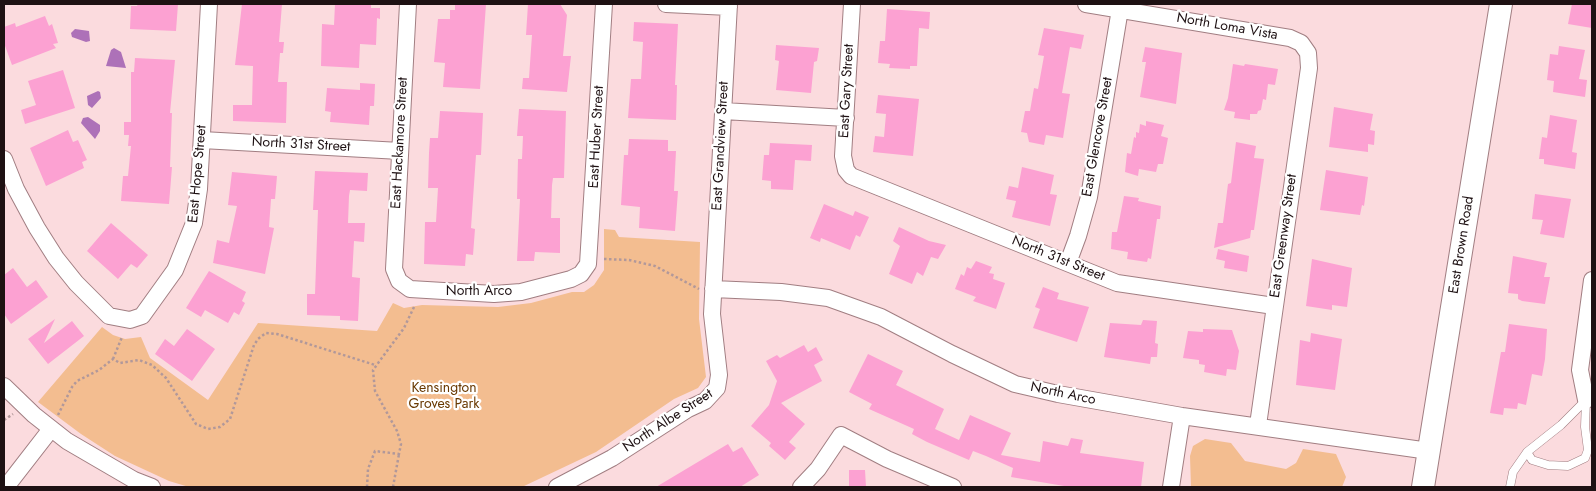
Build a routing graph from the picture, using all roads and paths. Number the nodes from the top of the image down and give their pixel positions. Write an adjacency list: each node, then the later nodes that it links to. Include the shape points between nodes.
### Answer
1 (209, 4): 13 (street, East Hope Street)
2 (408, 4): 14 (street, East Hackamore Street)
3 (604, 4): 19 (street, East Huber Street, via 590,251)
4 (666, 4): 8 (street)
5 (852, 4): 12 (street, East Gary Street)
6 (1086, 4): 9 (street, North Loma Vista)
7 (1501, 4): 35 (main road, East Brown Road)
8 (729, 6): 11 (street, East Grandview Street)
9 (1120, 10): 10 (street, North Loma Vista, via 1290,38); 18 (street, East Glencove Street, via 1089,197)
10 (1306, 47): 24 (street, East Greenway Street, via 1309,68)
11 (723, 110): 12 (street); 22 (street, East Grandview Street)
12 (846, 118): 16 (street, East Gary Street, via 844,163)
13 (202, 140): 14 (street, North 31st Street); 15 (street, East Hope Street, via 198,207 189,239 166,283 142,316 130,320 109,316 56,258 31,219)
14 (400, 151): 21 (street, East Hackamore Street, via 393,264)
15 (4, 159)
16 (851, 176): 18 (street, North 31st Street)
17 (604, 259): 22 (path, via 641,262)
18 (1068, 263): 24 (street, North 31st Street, via 1117,283)
19 (586, 269): 21 (street, North Arco, via 571,279 508,294 417,290)
20 (1592, 280): 29 (street, via 1580,370)
21 (399, 281)
22 (707, 289): 31 (street, North Arco, via 828,298 881,317 1015,384); 42 (street, North Albe Street, via 718,388 612,458)
23 (415, 305): 27 (path, via 400,334)
24 (1274, 306): 34 (street, East Greenway Street)
25 (122, 337): 26 (path)
26 (113, 359): 27 (path, via 120,363 144,361 156,368 169,382 192,420 208,428 220,427 230,419 250,352 266,333); 33 (path, via 74,384)
27 (375, 365): 37 (path, via 373,387 400,438)
28 (4, 386): 33 (street)
29 (1589, 404): 36 (lane); 36 (lane, via 1585,458 1568,466 1548,465 1532,460)
30 (14, 413): 32 (path)
31 (1182, 416): 34 (street, North Arco); 45 (street)
32 (4, 420)
33 (54, 424): 38 (street); 39 (street, via 66,441)
34 (1258, 425): 35 (street, North Arco)
35 (1429, 451): 46 (main road, East Brown Road)
36 (1527, 452): 47 (lane, via 1513,472)
37 (399, 454): 40 (path, via 376,450 368,469); 41 (path)
38 (6, 487)
39 (152, 487)
40 (367, 487)
41 (393, 487)
42 (556, 487)
43 (801, 487): 44 (street, via 841,435)
44 (953, 487)
45 (1171, 487)
46 (1423, 487)
47 (1510, 487)

